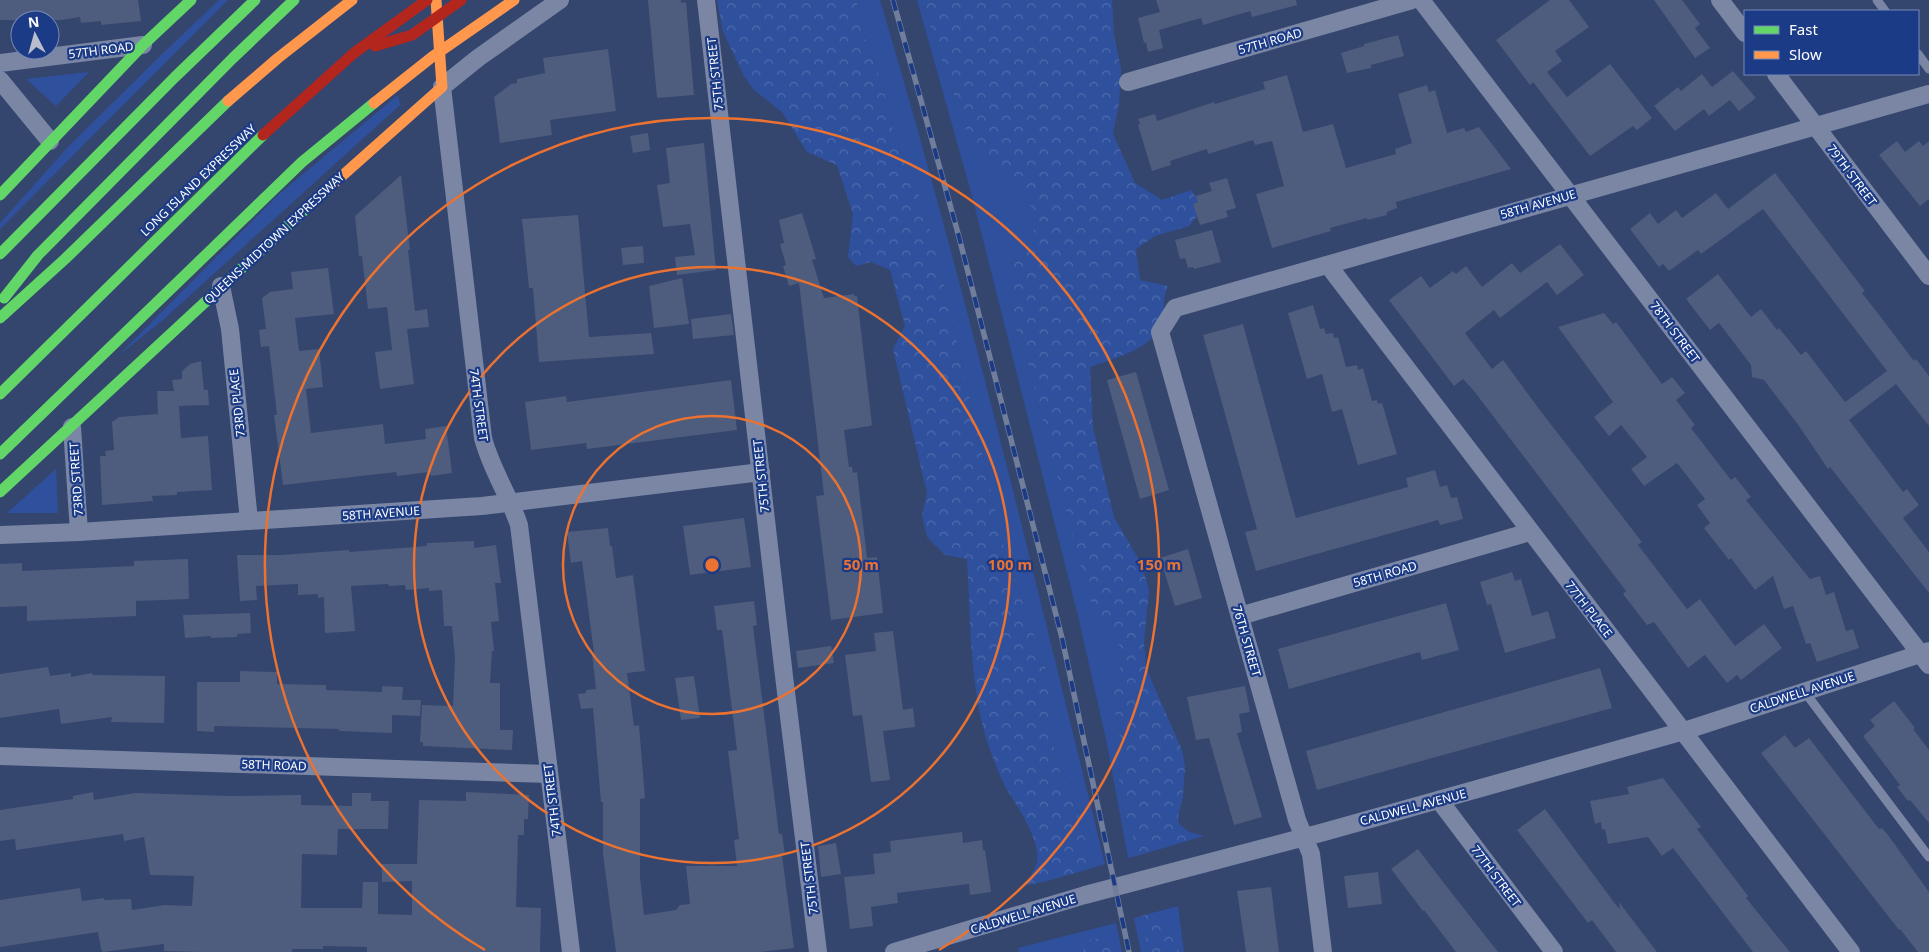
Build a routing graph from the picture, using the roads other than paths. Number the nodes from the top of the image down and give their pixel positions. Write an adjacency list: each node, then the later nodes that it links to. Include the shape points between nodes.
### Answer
1 (255, 0): 31 (main road, via 187,64)
2 (294, 0): 35 (main road, via 38,255)
3 (352, 0): 36 (main road, via 255,77)
4 (427, 0): 17 (main road)
5 (436, 0): 25 (main road, 74TH STREET)
6 (460, 0): 17 (main road, via 412,36)
7 (514, 0): 40 (main road, via 351,120 275,186)
8 (560, 0): 25 (street, QUEENS-MIDTOWN EXPRESSWAY)
9 (706, 0): 41 (street, 75TH STREET)
10 (1412, 0): 24 (street, 57TH ROAD)
11 (1421, 0): 30 (street, 78TH STREET)
12 (1720, 0): 16 (street)
13 (1877, 0): 15 (lane)
14 (190, 1): 18 (main road)
15 (1885, 10)
16 (1744, 32)
17 (384, 38): 38 (main road, LONG ISLAND EXPRESSWAY, via 354,53 240,156)
18 (143, 45): 20 (street, 57TH ROAD); 28 (main road)
19 (1919, 55): 21 (lane)
20 (0, 63)
21 (1929, 68)
22 (1777, 75): 27 (street, 79TH STREET)
23 (0, 80): 28 (street)
24 (1128, 82)
25 (442, 86): 34 (main road, QUEENS-MIDTOWN EXPRESSWAY); 43 (street, 74TH STREET, via 483,438 493,468)
26 (1929, 94): 27 (street, 58TH AVENUE)
27 (1816, 125): 30 (street, 58TH AVENUE); 33 (street, 79TH STREET)
28 (50, 141): 29 (main road)
29 (0, 195)
30 (1571, 195): 32 (street, 58TH AVENUE); 49 (street, 78TH STREET)
31 (0, 254)
32 (1328, 265): 37 (street, 58TH AVENUE, via 1175,308); 46 (street, 77TH PLACE)
33 (1929, 276)
34 (221, 286): 39 (main road, QUEENS-MIDTOWN EXPRESSWAY); 44 (street, 73RD PLACE, via 230,329)
35 (0, 304)
36 (0, 318)
37 (1160, 332): 48 (street, 76TH STREET)
38 (0, 394)
39 (72, 427): 42 (main road, QUEENS-MIDTOWN EXPRESSWAY); 45 (street, 73RD STREET)
40 (0, 454)
41 (761, 472): 43 (street, 58TH AVENUE); 58 (street, 75TH STREET)
42 (0, 492)
43 (511, 502): 44 (street, 58TH AVENUE); 53 (street, 74TH STREET, via 519,525)
44 (249, 521): 45 (street, 58TH AVENUE)
45 (79, 532): 47 (street, 58TH AVENUE)
46 (1530, 532): 48 (street, 58TH ROAD); 51 (street, 77TH PLACE)
47 (0, 535)
48 (1240, 616): 55 (street, 76TH STREET)
49 (1926, 657): 50 (street, CALDWELL AVENUE)
50 (1804, 691): 51 (street, CALDWELL AVENUE); 56 (lane)
51 (1684, 731): 54 (street, CALDWELL AVENUE); 62 (street, 77TH PLACE)
52 (0, 756): 53 (street, 58TH ROAD)
53 (549, 774): 57 (street, 74TH STREET)
54 (1438, 800): 55 (street, CALDWELL AVENUE); 61 (street, 77TH STREET)
55 (1304, 836): 59 (street, CALDWELL AVENUE, via 1085,895); 60 (street, 76TH STREET, via 1311,854)
56 (1929, 857)
57 (571, 952)
58 (818, 952)
59 (894, 952)
60 (1323, 952)
61 (1554, 952)
62 (1851, 952)

